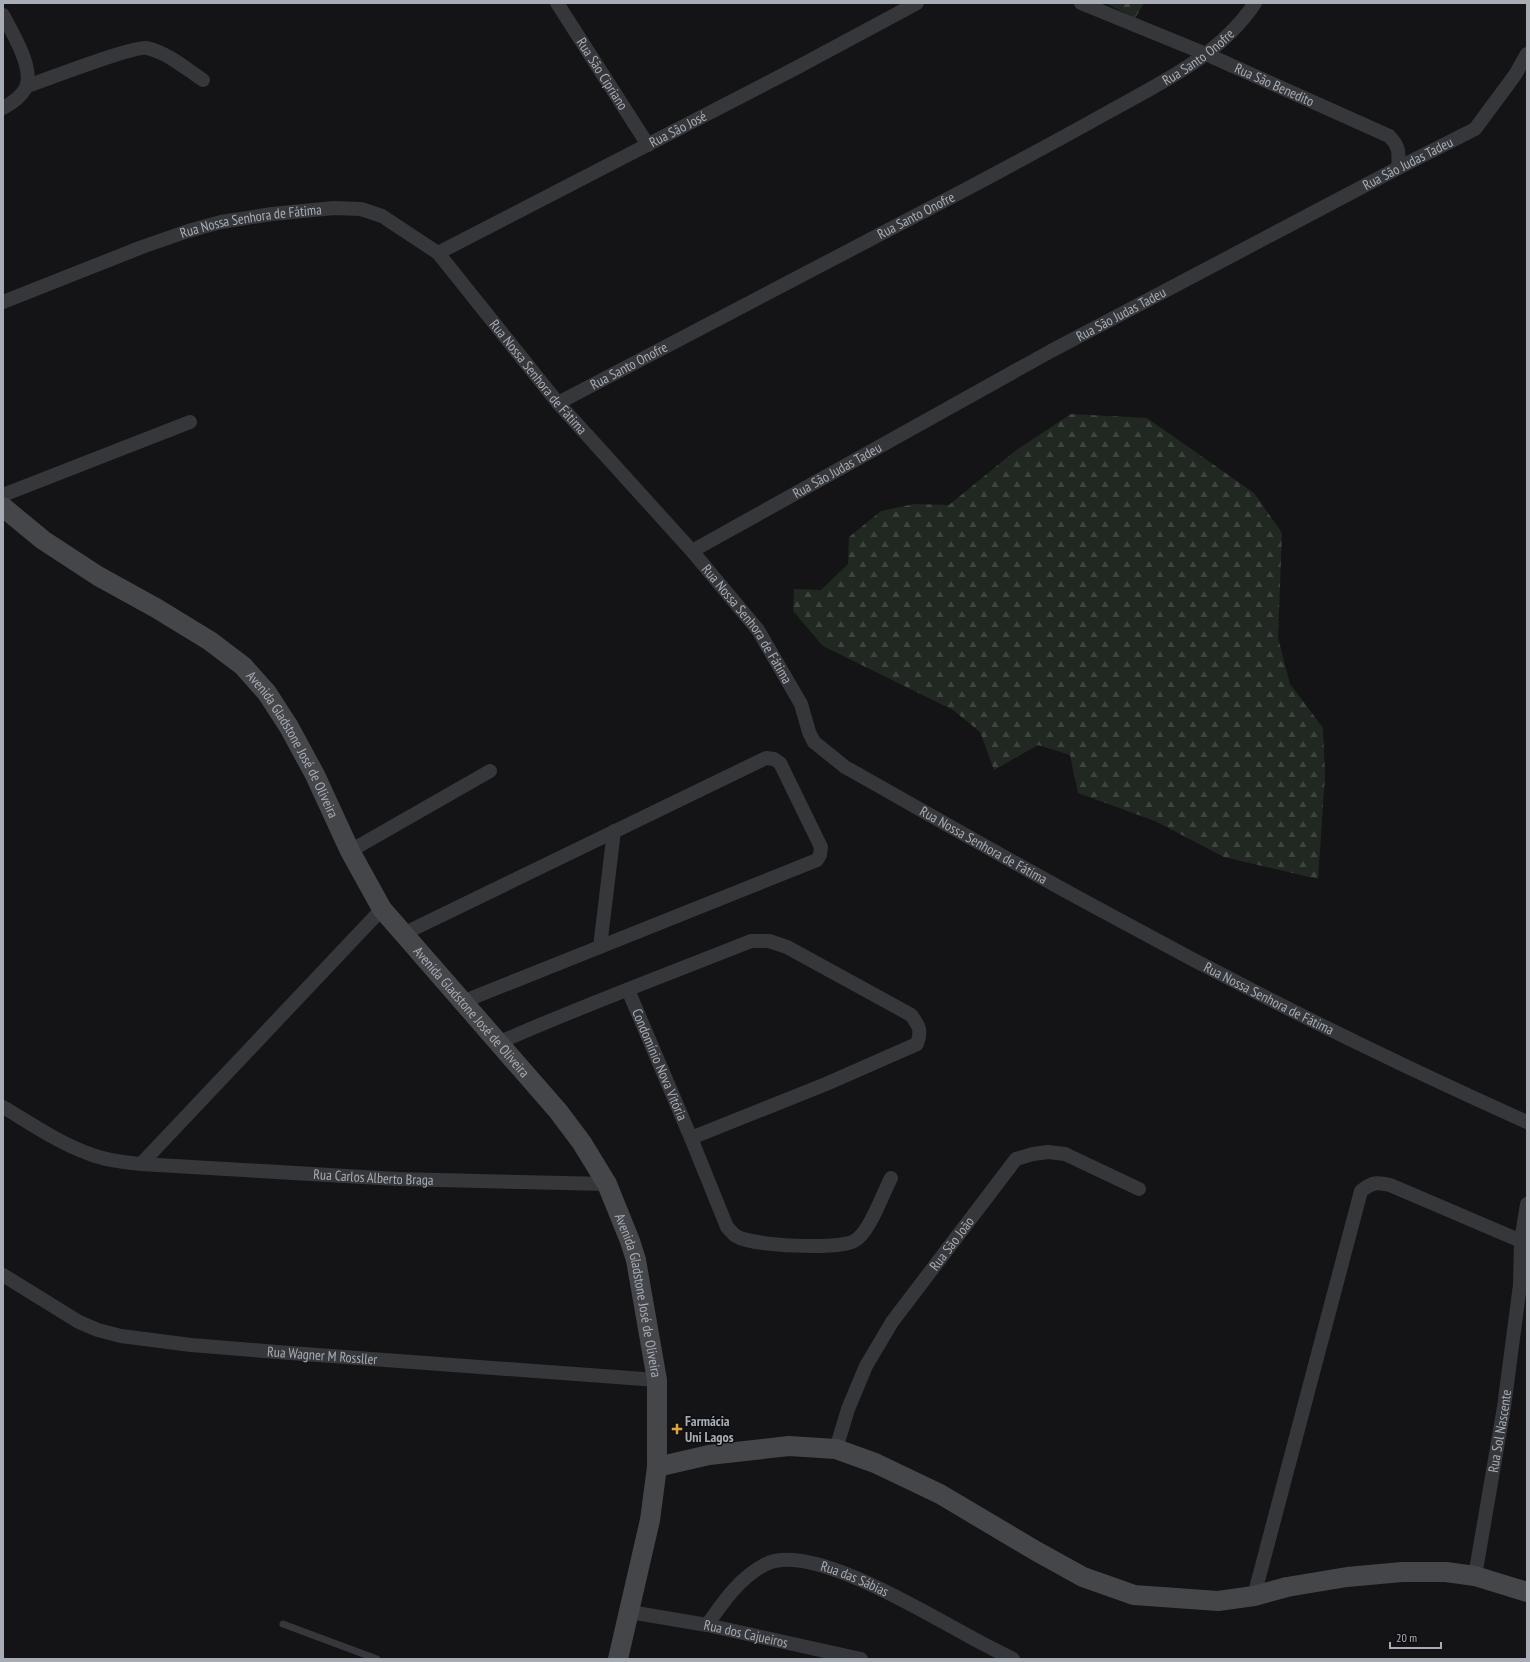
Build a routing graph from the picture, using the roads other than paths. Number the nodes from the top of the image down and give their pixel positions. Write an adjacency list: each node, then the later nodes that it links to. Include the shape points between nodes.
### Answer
1 (557, 3): 11 (street, Rua São Cipriano)
2 (917, 3): 11 (street, Rua São José)
3 (1081, 3): 6 (street, Rua São Benedito)
4 (1255, 3): 6 (street, Rua Santo Onofre, via 1246,16)
5 (3, 15): 9 (street, via 23,58 28,73)
6 (1206, 54): 12 (street, Rua São Benedito, via 1389,136 1397,144); 15 (street, Rua Santo Onofre, via 1155,86 1026,158)
7 (1527, 54): 12 (street, Rua São Judas Tadeu, via 1475,130)
8 (202, 80): 9 (street, via 166,55 145,47)
9 (27, 86): 10 (street, via 20,96)
10 (3, 108)
11 (648, 145): 13 (street, Rua São José)
12 (1398, 168): 19 (street, Rua São Judas Tadeu, via 1051,351)
13 (438, 253): 14 (street, Rua Nossa Senhora de Fátima, via 382,216 361,209 334,208 272,214 221,222 188,231); 15 (street, Rua Nossa Senhora de Fátima)
14 (3, 302)
15 (558, 403): 19 (street, Rua Nossa Senhora de Fátima)
16 (190, 422): 17 (street)
17 (3, 495)
18 (3, 506): 22 (main road, Avenida Gladstone José de Oliveira, via 43,540 98,576 210,641 243,666 267,692 289,727 315,775)
19 (692, 551): 30 (street, Rua Nossa Senhora de Fátima, via 758,630 801,704 808,732 814,742 846,767 1113,917 1320,1025)
20 (490, 771): 22 (street)
21 (614, 831): 24 (street); 25 (street); 25 (street, via 766,758 780,763 821,851 817,860)
22 (350, 851): 23 (main road, Avenida Gladstone José de Oliveira)
23 (382, 909): 24 (main road, Avenida Gladstone José de Oliveira); 32 (street)
24 (403, 934): 27 (main road, Avenida Gladstone José de Oliveira)
25 (600, 947): 27 (street)
26 (628, 990): 28 (street, via 575,1009); 31 (street, Condomínio Nova Vitória); 31 (street, via 751,941 769,941 787,947 911,1014 918,1025 920,1035 917,1044)
27 (462, 1002): 28 (main road, Avenida Gladstone José de Oliveira)
28 (498, 1043): 34 (main road, Avenida Gladstone José de Oliveira, via 558,1111 582,1143)
29 (3, 1107): 32 (street, Rua Carlos Alberto Braga, via 65,1144 88,1154)
30 (1527, 1122)
31 (691, 1138): 33 (street, Condomínio Nova Vitória, via 727,1227 736,1236 747,1240 780,1245 840,1245 855,1241 866,1231)
32 (141, 1164): 34 (street, Rua Carlos Alberto Braga, via 397,1179)
33 (890, 1178)
34 (607, 1184): 41 (main road, Avenida Gladstone José de Oliveira, via 636,1260)
35 (1139, 1189): 42 (street, Rua São João, via 1065,1154 1048,1152 1016,1159 892,1322 866,1366 848,1409)
36 (1527, 1204): 37 (street, Rua Sol Nascente)
37 (1521, 1241): 40 (street, Rua Sol Nascente); 46 (street, via 1378,1182 1369,1184 1361,1191)
38 (1527, 1262): 40 (street, Rua Sol Nascente)
39 (3, 1275): 41 (street, Rua Wagner M Rossller, via 79,1322 121,1336 199,1346)
40 (1520, 1285): 44 (street, Rua Sol Nascente, via 1504,1407)
41 (657, 1380): 43 (main road, Avenida Gladstone José de Oliveira)
42 (836, 1450): 43 (main road, via 789,1446 709,1455); 46 (main road, via 875,1463 940,1494 1084,1577 1134,1595 1218,1601)
43 (657, 1467): 47 (main road, Avenida Gladstone José de Oliveira, via 650,1520)
44 (1475, 1576): 45 (main road); 46 (main road, via 1446,1572 1402,1572 1347,1577 1287,1587)
45 (1527, 1592)
46 (1254, 1596)
47 (630, 1612): 49 (street, Rua dos Cajueiros); 51 (main road, Avenida Gladstone José de Oliveira)
48 (283, 1624): 50 (lane)
49 (707, 1624): 52 (street, Rua dos Cajueiros); 53 (street, Rua das Sábias, via 746,1578 767,1564 785,1559 816,1564 859,1578)
50 (377, 1659)
51 (618, 1659)
52 (861, 1659)
53 (1013, 1659)

